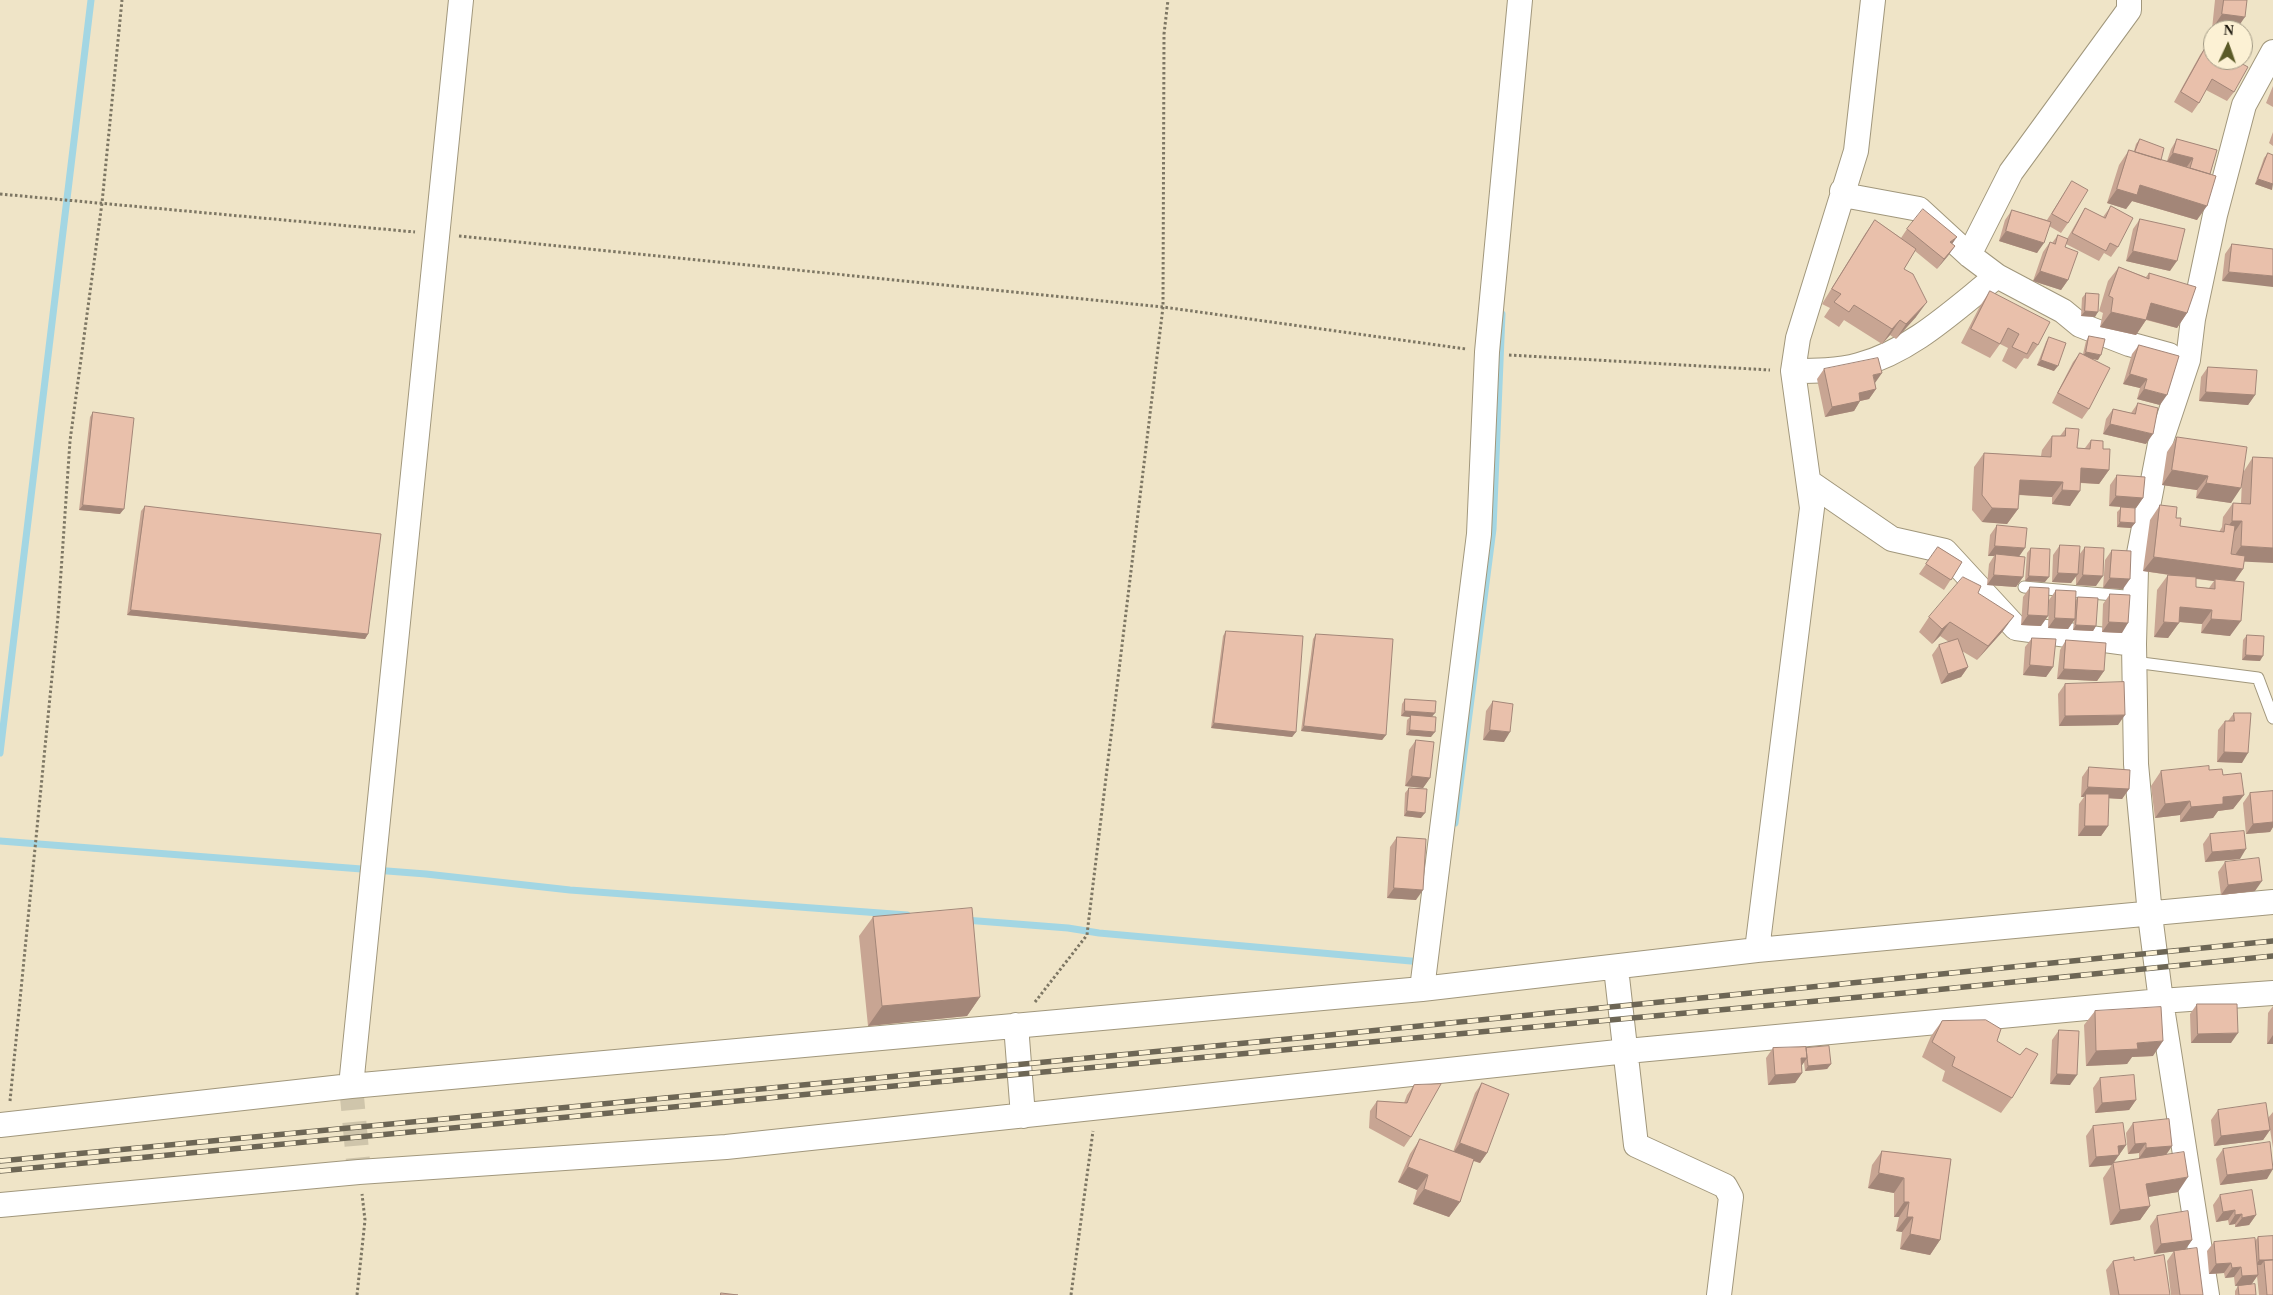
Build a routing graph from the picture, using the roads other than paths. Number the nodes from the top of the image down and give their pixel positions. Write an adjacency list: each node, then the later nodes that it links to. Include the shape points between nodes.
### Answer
1 (461, 0): 25 (street)
2 (1520, 0): 20 (street, via 1487,352 1479,534)
3 (1873, 0): 6 (street, via 1856,151)
4 (2129, 0): 7 (street, via 2129,10 2011,172)
5 (2273, 52): 9 (street, via 2244,105 2215,215 2193,319)
6 (1842, 192): 7 (street, via 1919,209); 10 (street, via 1798,338)
7 (1969, 255): 8 (street)
8 (1997, 276): 9 (street, via 2063,311 2080,325 2129,344); 10 (street, via 1935,326 1886,355 1858,366)
9 (2188, 360): 13 (street, via 2160,444 2136,569)
10 (1793, 371): 11 (street)
11 (1809, 482): 14 (street, via 1892,539 1945,551 2016,628); 18 (street, via 1812,508)
12 (2024, 587): 13 (lane)
13 (2136, 597): 14 (street)
14 (2134, 653): 15 (lane, via 2258,678); 17 (street, via 2136,764)
15 (2273, 718)
16 (2273, 902): 17 (street)
17 (2150, 914): 18 (street); 22 (street)
18 (1757, 950): 19 (street)
19 (1616, 968): 20 (street); 24 (street)
20 (1422, 989): 23 (street)
21 (2273, 994): 22 (street)
22 (2161, 1001): 24 (street); 30 (street)
23 (1016, 1025): 25 (street); 26 (street)
24 (1626, 1052): 26 (street); 29 (street, via 1636,1145 1725,1186 1731,1197)
25 (351, 1086): 27 (street)
26 (1023, 1116): 28 (street, via 726,1146 359,1172)
27 (4, 1125)
28 (0, 1205)
29 (1719, 1295)
30 (2206, 1295)

